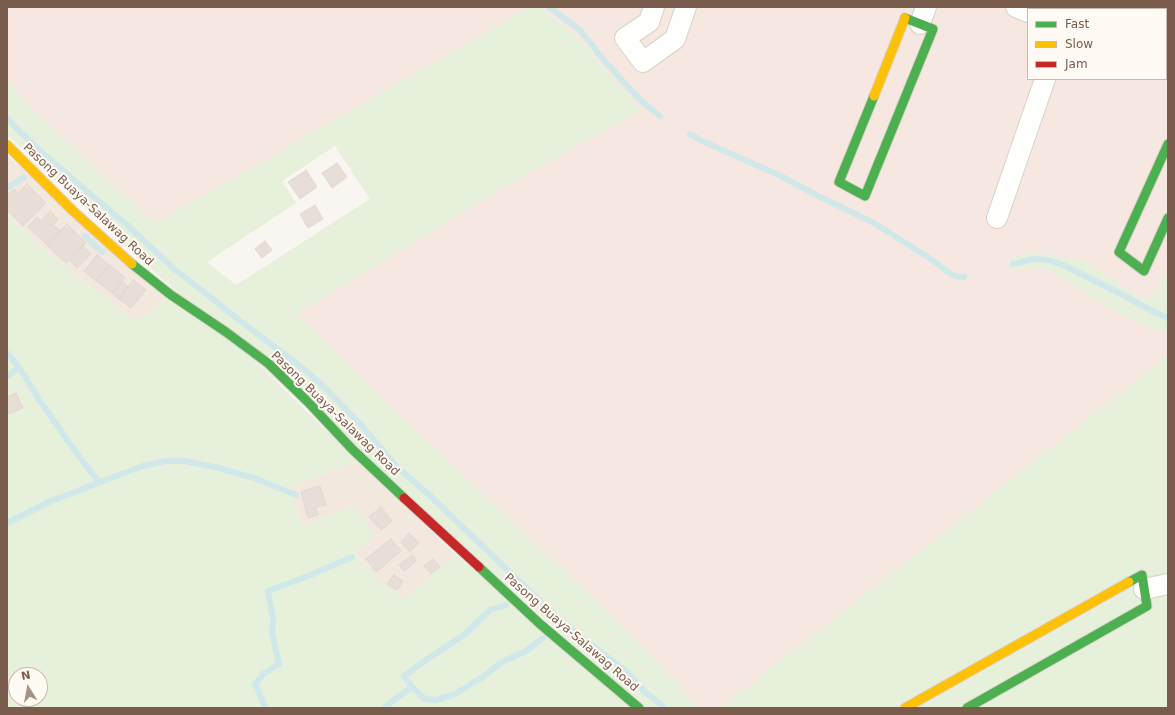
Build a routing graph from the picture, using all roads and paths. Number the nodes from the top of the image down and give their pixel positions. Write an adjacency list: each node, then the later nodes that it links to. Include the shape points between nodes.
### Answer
1 (654, 7): 2 (street, via 648,22 625,38 643,62 675,39)
2 (686, 7)
3 (1016, 7): 4 (street)
4 (1027, 12)
5 (923, 16): 5 (street, via 905,18 839,182 865,196 933,30)
6 (1045, 80): 9 (street)
7 (1168, 144): 10 (street, via 1119,252 1144,271)
8 (7, 145): 13 (street, Pasong Buaya-Salawag Road, via 134,266 269,364 352,449 426,519 540,624)
9 (997, 218)
10 (1168, 218)
11 (1168, 584): 12 (street)
12 (1144, 589): 14 (street, via 1142,575); 15 (street, via 1147,606)
13 (639, 708)
14 (905, 708)
15 (967, 708)

